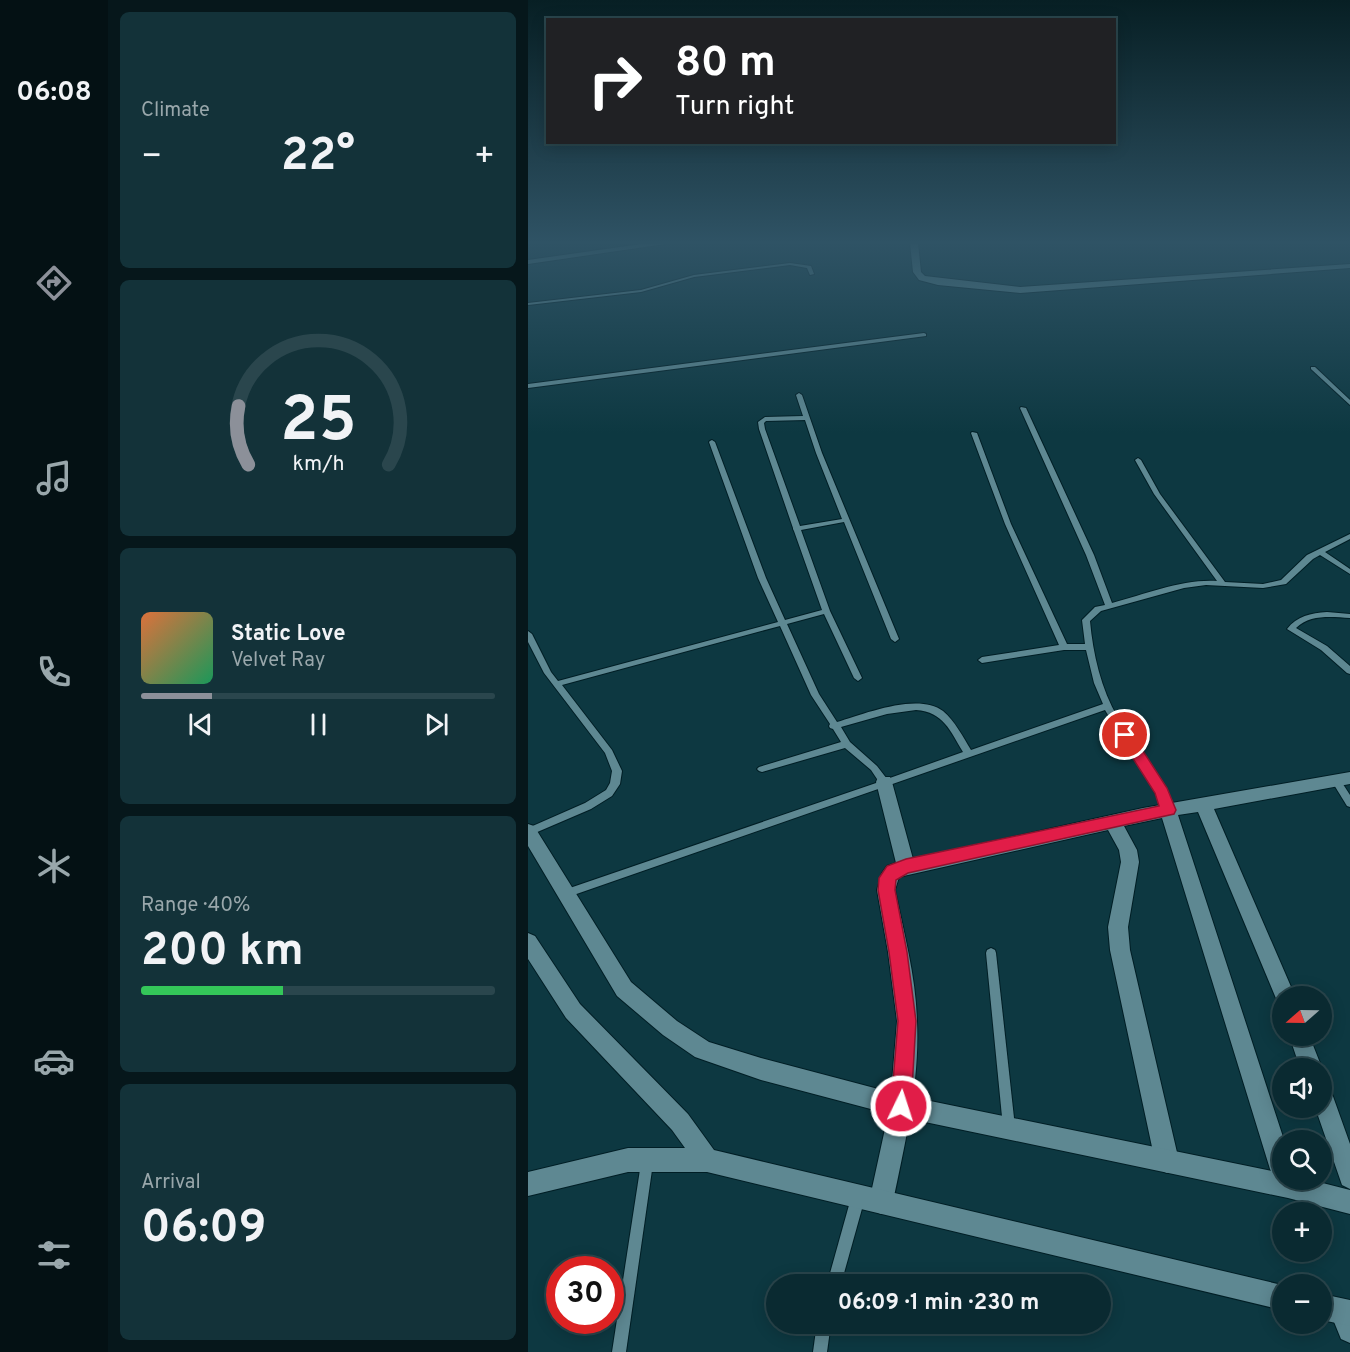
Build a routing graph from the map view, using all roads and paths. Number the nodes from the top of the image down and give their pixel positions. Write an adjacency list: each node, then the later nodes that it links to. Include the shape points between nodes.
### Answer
1 (924, 335): 3 (lane)
2 (1313, 368): 5 (lane)
3 (528, 386)
4 (799, 395): 7 (lane)
5 (1350, 403)
6 (1023, 408): 17 (lane)
7 (807, 418): 11 (lane); 12 (lane, via 769,418 761,422)
8 (974, 433): 23 (lane, via 1008,524)
9 (712, 442): 20 (lane)
10 (1138, 460): 16 (lane, via 1157,494)
11 (846, 520): 12 (lane); 22 (lane)
12 (796, 529): 18 (lane)
13 (1350, 536): 14 (lane)
14 (1321, 552): 15 (lane); 16 (lane, via 1283,582 1263,586)
15 (1350, 572)
16 (1223, 584): 17 (lane, via 1184,586)
17 (1109, 606): 24 (lane, via 1098,609 1086,620)
18 (826, 611): 20 (lane); 27 (lane)
19 (1350, 616): 26 (lane, via 1313,617 1292,629 1324,648)
20 (780, 622): 28 (lane); 30 (lane)
21 (528, 634): 28 (lane)
22 (894, 639)
23 (1064, 647): 24 (lane); 25 (lane)
24 (1089, 647): 29 (lane)
25 (982, 660)
26 (1350, 671)
27 (858, 678)
28 (557, 684): 40 (lane, via 609,752 617,771 615,784 609,793 588,806)
29 (1107, 706): 32 (lane); 38 (lane, via 1156,783)
30 (833, 726): 31 (lane); 32 (lane, via 924,707 940,714)
31 (847, 744): 33 (lane); 35 (lane)
32 (969, 754): 35 (lane)
33 (762, 769)
34 (1343, 779): 36 (street); 37 (lane)
35 (884, 782): 41 (street); 42 (lane)
36 (1203, 803): 38 (street); 45 (street)
37 (1350, 803)
38 (1168, 810): 39 (street); 49 (street)
39 (1113, 823): 41 (street); 52 (street, via 1131,862 1118,927 1120,950)
40 (528, 832): 42 (street)
41 (906, 866): 46 (street, via 893,871 886,883 907,1021)
42 (565, 894): 46 (street, via 624,989 703,1050)
43 (528, 942): 51 (street, via 573,1011 680,1122)
44 (991, 953): 48 (lane)
45 (1281, 986)
46 (901, 1106): 48 (street); 57 (street, via 888,1161)
47 (1330, 1118): 54 (street)
48 (1009, 1127): 52 (street)
49 (1272, 1137)
50 (648, 1160): 51 (street); 55 (street, via 609,1164); 62 (lane)
51 (707, 1160): 57 (street)
52 (1167, 1161): 53 (street)
53 (1272, 1176)
54 (1350, 1177)
55 (528, 1184)
56 (1318, 1190): 58 (street)
57 (870, 1200): 59 (lane); 60 (street)
58 (1350, 1202)
59 (838, 1274)
60 (1272, 1296)
61 (822, 1334): 63 (lane)
62 (619, 1352)
63 (819, 1352)

